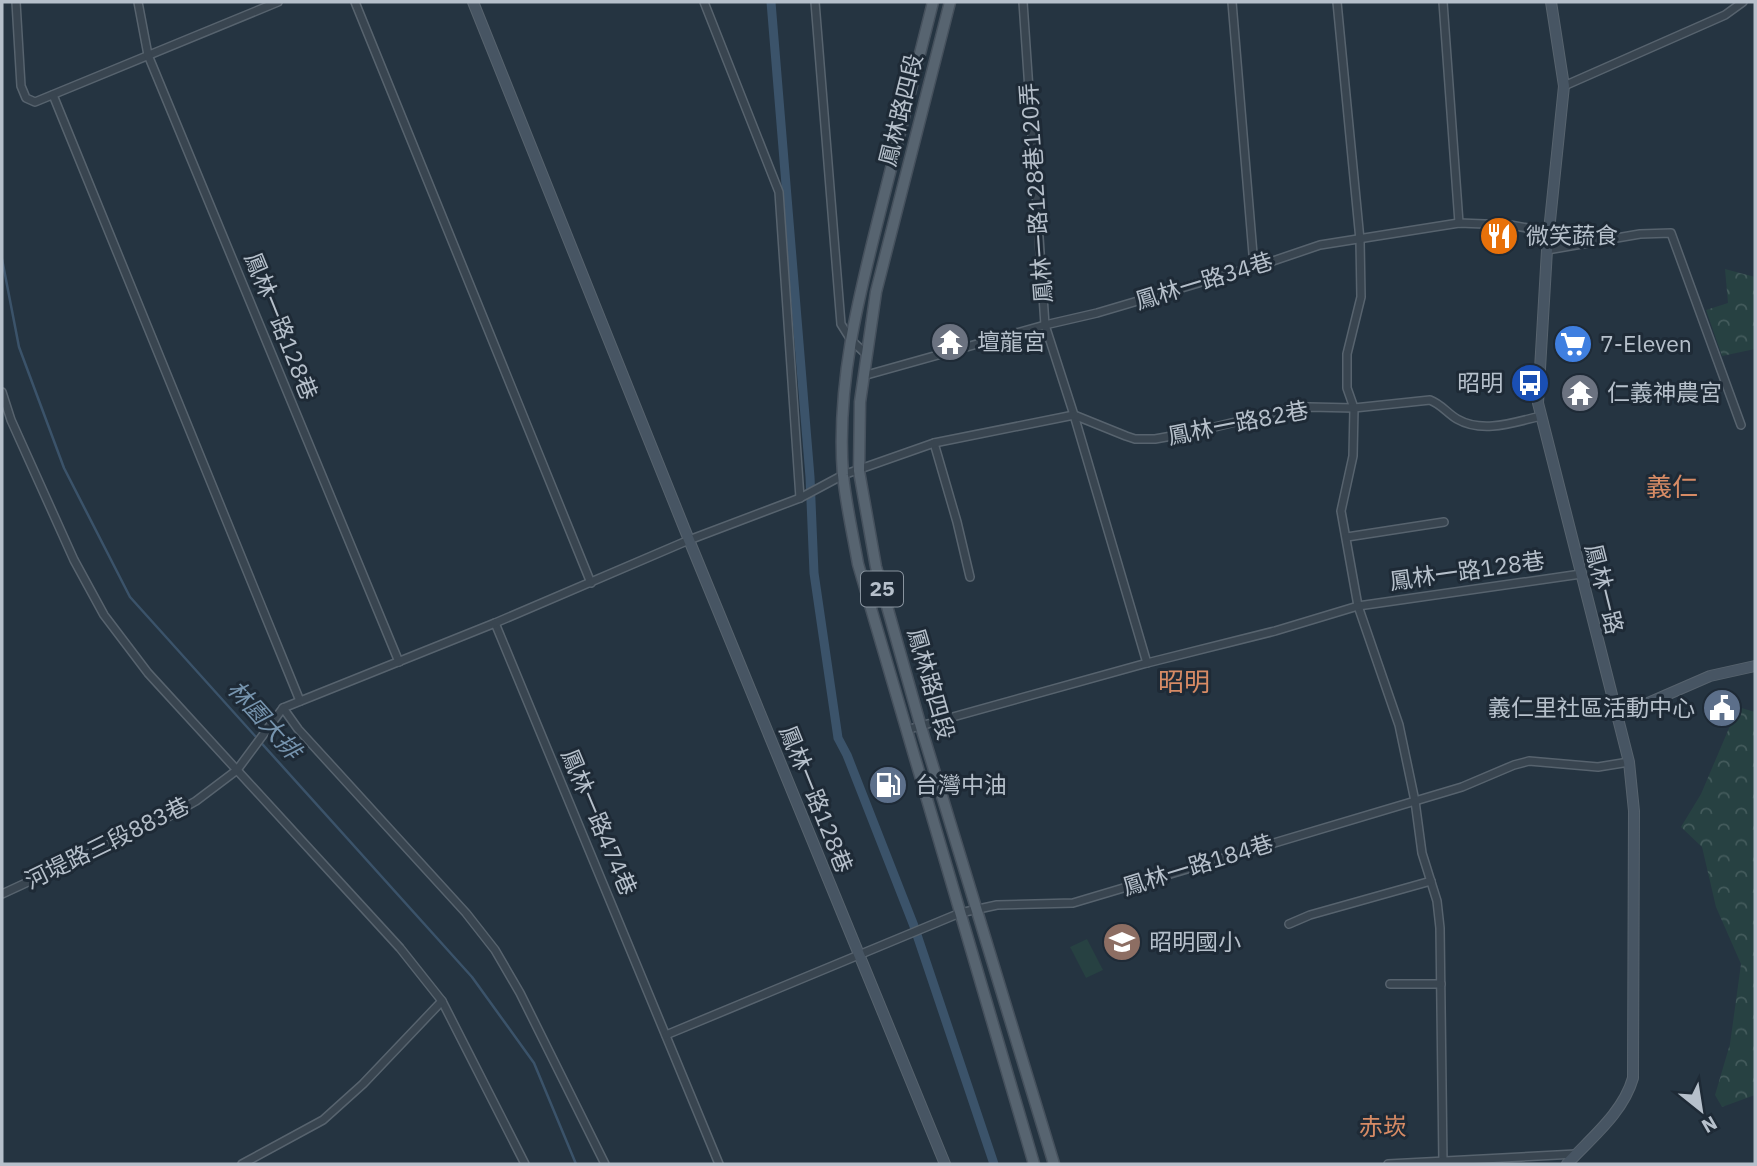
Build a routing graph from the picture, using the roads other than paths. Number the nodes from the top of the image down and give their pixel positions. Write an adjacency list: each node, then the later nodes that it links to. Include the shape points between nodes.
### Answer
1 (16, 2): 18 (street, via 21,86 26,98 35,102)
2 (138, 2): 16 (street, 鳳林一路128巷)
3 (278, 2): 16 (street)
4 (355, 2): 42 (street)
5 (473, 2): 39 (street, 鳳林一路128巷)
6 (704, 2): 36 (street, via 779,192)
7 (814, 2): 25 (street, via 841,324)
8 (933, 2): 25 (main road, 鳳林路四段 / 25)
9 (950, 2): 26 (main road, 鳳林路四段 / 25, via 876,292)
10 (1023, 2): 24 (street, 鳳林一路128巷120弄)
11 (1232, 2): 23 (street)
12 (1337, 2): 21 (street)
13 (1443, 2): 19 (street)
14 (1550, 2): 17 (street, 鳳林一路)
15 (1743, 2): 17 (street, via 1725,15)
16 (148, 55): 18 (street); 45 (street, 鳳林一路128巷)
17 (1564, 86): 20 (street, 鳳林一路)
18 (53, 95): 48 (street)
19 (1459, 223): 20 (street, 鳳林一路34巷); 21 (street, 鳳林一路34巷)
20 (1550, 232): 22 (street, 鳳林一路)
21 (1360, 240): 23 (street, 鳳林一路34巷, via 1320,245); 29 (street, via 1360,305 1347,354 1347,388)
22 (1547, 250): 31 (street, 鳳林一路, via 1538,387); 32 (street, via 1671,233)
23 (1254, 266): 24 (street, 鳳林一路34巷)
24 (1045, 325): 27 (street, 鳳林一路34巷); 30 (street, 鳳林一路128巷120弄)
25 (851, 340): 26 (street); 35 (main road, 鳳林路四段 / 25)
26 (866, 354): 27 (main road, 鳳林路四段 / 25)
27 (863, 376): 34 (main road, 鳳林路四段 / 25)
28 (2, 392): 54 (street, via 74,560 104,615 148,673)
29 (1354, 408): 30 (street, 鳳林一路82巷, via 1284,410 1155,439 1126,436); 31 (street, 鳳林一路82巷, via 1430,400 1461,421 1498,426); 38 (street, via 1353,456 1341,511)
30 (1074, 415): 33 (street); 46 (street, 鳳林一路128巷120弄)
31 (1541, 416): 40 (street, 鳳林一路)
32 (1741, 425)
33 (934, 443): 34 (street); 41 (street)
34 (859, 471): 35 (street); 51 (main road, 鳳林路四段 / 25, via 874,562)
35 (843, 475): 36 (street); 52 (main road, 鳳林路四段 / 25, via 858,564)
36 (803, 496): 39 (street)
37 (1444, 522): 38 (street)
38 (1347, 537): 43 (street)
39 (689, 540): 42 (street); 61 (street, 鳳林一路128巷)
40 (1581, 574): 43 (street, 鳳林一路128巷); 50 (street, 鳳林一路)
41 (970, 577)
42 (591, 583): 44 (street)
43 (1358, 606): 46 (street, 鳳林一路128巷); 55 (street, via 1399,725)
44 (495, 623): 45 (street); 65 (street, 鳳林一路474巷)
45 (399, 662): 48 (street)
46 (1147, 663): 51 (street, 鳳林一路128巷)
47 (1755, 666): 50 (street, via 1710,676)
48 (300, 701): 49 (street)
49 (280, 710): 54 (street, 河堤路三段883巷); 70 (street, via 495,950)
50 (1618, 716): 53 (street, 鳳林一路)
51 (921, 727): 52 (street, 鳳林一路128巷); 58 (main road, 鳳林路四段 / 25)
52 (905, 730): 59 (main road, 鳳林路四段 / 25)
53 (1629, 762): 55 (street, 鳳林一路184巷, via 1598,767 1529,761); 66 (street, 鳳林一路, via 1634,811 1633,1078 1620,1106)
54 (237, 770): 57 (street, 河堤路三段883巷, via 166,818); 64 (street, via 400,948)
55 (1415, 801): 56 (street); 58 (street, 鳳林一路184巷, via 1073,903)
56 (1431, 881): 60 (street); 63 (street, via 1440,928)
57 (2, 894)
58 (977, 909): 59 (street); 74 (main road, 鳳林路四段 / 25)
59 (960, 913): 61 (street); 73 (main road, 鳳林路四段 / 25)
60 (1289, 924)
61 (860, 956): 65 (street); 72 (street)
62 (1390, 984): 63 (street)
63 (1441, 984): 67 (street)
64 (442, 1001): 68 (street, via 323,1120); 69 (street)
65 (666, 1035): 71 (street, 鳳林一路474巷)
66 (1576, 1154): 67 (street); 76 (street, 鳳林一路)
67 (1443, 1163): 75 (street)
68 (242, 1164)
69 (525, 1164)
70 (606, 1164)
71 (719, 1164)
72 (945, 1164)
73 (1034, 1164)
74 (1054, 1164)
75 (1388, 1164)
76 (1566, 1164)

